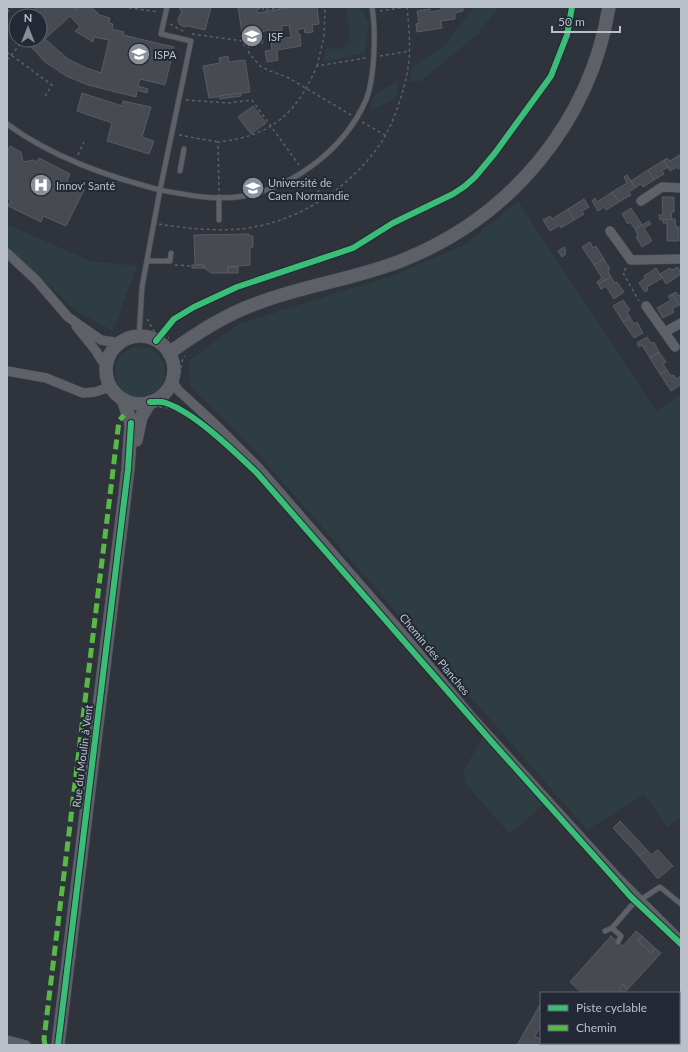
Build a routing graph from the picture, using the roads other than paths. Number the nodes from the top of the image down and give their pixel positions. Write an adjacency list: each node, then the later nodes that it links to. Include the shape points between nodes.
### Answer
1 (167, 7): 8 (lane, via 161,34 191,41)
2 (609, 7): 24 (main road, via 592,72 580,100 548,151 517,187 488,212 444,242 402,260 252,306 225,318)
3 (372, 10): 9 (lane, via 374,57 366,99 356,118 331,150 304,172 281,184 244,196)
4 (7, 124): 8 (lane, via 21,135 75,162 115,178)
5 (184, 149): 6 (lane)
6 (180, 171)
7 (681, 188): 10 (street, via 662,187)
8 (160, 190): 9 (lane); 16 (lane)
9 (219, 197): 11 (lane)
10 (640, 201)
11 (219, 220)
12 (610, 231): 15 (street, via 631,260)
13 (7, 253): 18 (street, via 36,280)
14 (171, 253): 16 (lane, via 170,261)
15 (681, 259)
16 (147, 261): 21 (lane, via 142,287)
17 (646, 306): 20 (street)
18 (68, 317): 22 (street, via 101,340); 25 (street)
19 (681, 322): 20 (street)
20 (665, 332): 23 (street)
21 (139, 336): 22 (main road); 24 (main road, via 156,341)
22 (120, 343): 25 (main road, via 108,358)
23 (676, 347)
24 (169, 353): 27 (main road)
25 (106, 367): 28 (main road)
26 (7, 371): 28 (street, via 46,378 83,393 95,392)
27 (176, 378): 30 (main road); 32 (street, Chemin des Planches, via 178,390 257,466 472,716)
28 (110, 386): 29 (main road)
29 (123, 400): 30 (main road); 31 (main road, via 130,423)
30 (152, 405): 31 (main road, via 141,417)
31 (128, 469): 40 (main road, Rue du Moulin à Vent)
32 (640, 901): 33 (lane, via 660,887); 34 (lane, via 631,906); 36 (street, Chemin des Planches)
33 (681, 904)
34 (612, 928): 35 (lane); 37 (lane, via 621,936)
35 (605, 931)
36 (681, 941)
37 (618, 942)
38 (7, 1040): 39 (street)
39 (26, 1045)
40 (58, 1045)

